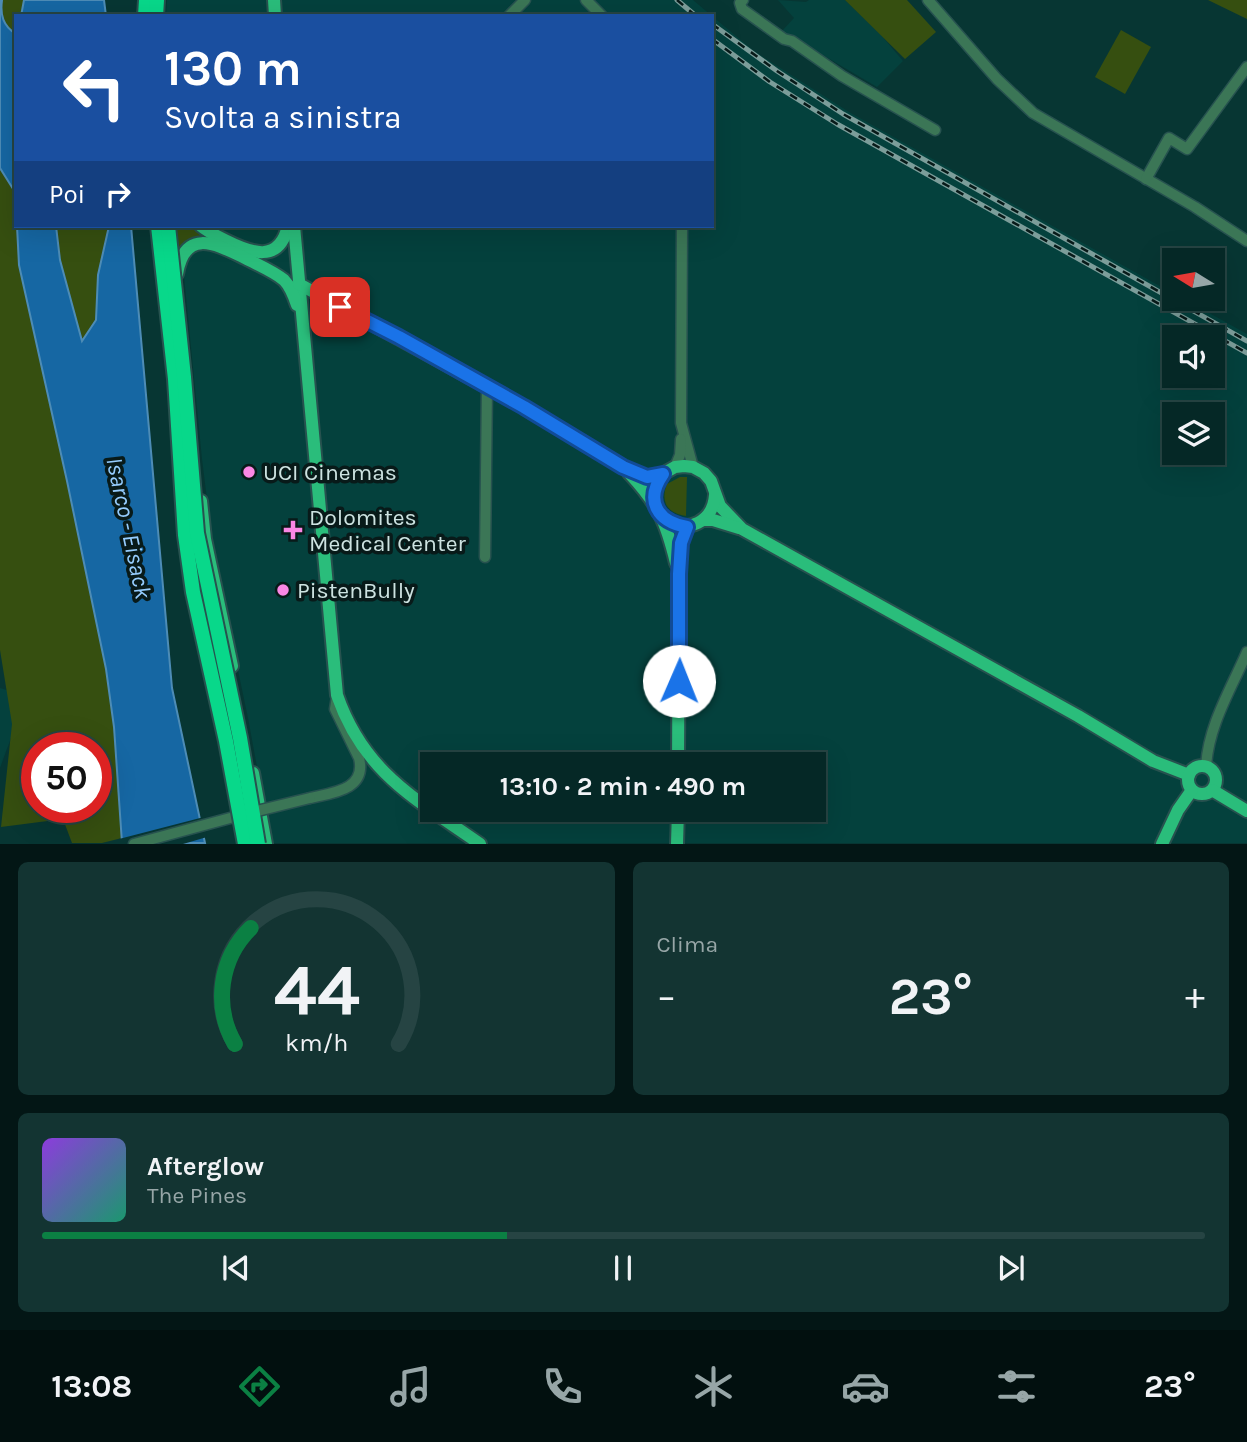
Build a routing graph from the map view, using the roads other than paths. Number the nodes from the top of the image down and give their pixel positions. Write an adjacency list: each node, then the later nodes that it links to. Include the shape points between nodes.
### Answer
1 (525, 0): 5 (street)
2 (586, 0): 6 (street)
3 (743, 0): 8 (street, via 742,9 784,39)
4 (928, 0): 9 (street, via 1033,113)
5 (511, 14)
6 (600, 14)
7 (1247, 67): 9 (street, via 1187,149 1169,138)
8 (935, 130)
9 (1146, 179): 17 (street)
10 (158, 228): 50 (highway, bridge, via 193,592)
11 (168, 228): 52 (highway, bridge, via 197,533)
12 (174, 228): 18 (main road)
13 (205, 228): 14 (main road, via 263,254 280,243)
14 (287, 228)
15 (294, 228): 19 (main road)
16 (682, 228): 23 (street)
17 (1247, 241)
18 (177, 274): 21 (main road, via 184,253 205,242 219,245 285,281); 40 (main road, via 205,539)
19 (299, 284): 20 (main road); 21 (main road)
20 (326, 299): 21 (main road, via 310,308); 22 (main road)
21 (304, 329): 39 (main road)
22 (487, 387): 24 (main road); 34 (street)
23 (682, 431): 25 (street); 26 (street)
24 (623, 467): 27 (main road, via 647,477); 29 (main road)
25 (675, 467): 26 (main road); 27 (main road)
26 (693, 467): 28 (main road, via 711,481)
27 (663, 474): 29 (main road)
28 (715, 495): 31 (main road); 33 (main road)
29 (654, 503): 30 (main road)
30 (665, 520): 32 (main road); 35 (main road)
31 (704, 520): 32 (main road); 33 (main road)
32 (687, 527): 35 (main road)
33 (742, 529): 43 (main road, via 1153,761)
34 (485, 557)
35 (679, 574): 41 (main road)
36 (1247, 652): 37 (street)
37 (1237, 675): 38 (street); 42 (street, via 1213,727)
38 (1247, 681)
39 (337, 695): 47 (street, bridge, via 335,709 359,758 357,781 344,790); 54 (main road, via 352,732 379,766 411,796)
40 (239, 704): 47 (main road, via 234,738); 53 (main road)
41 (678, 752)
42 (1206, 767): 43 (main road, via 1196,767); 45 (main road, via 1214,774)
43 (1189, 775): 44 (main road)
44 (1192, 790): 45 (main road, via 1198,794); 56 (main road)
45 (1212, 790): 46 (main road)
46 (1247, 811)
47 (246, 817): 49 (street); 51 (main road)
48 (678, 822): 55 (main road)
49 (134, 844)
50 (245, 844)
51 (251, 844)
52 (258, 844)
53 (266, 844)
54 (480, 844)
55 (677, 844)
56 (1162, 844)

